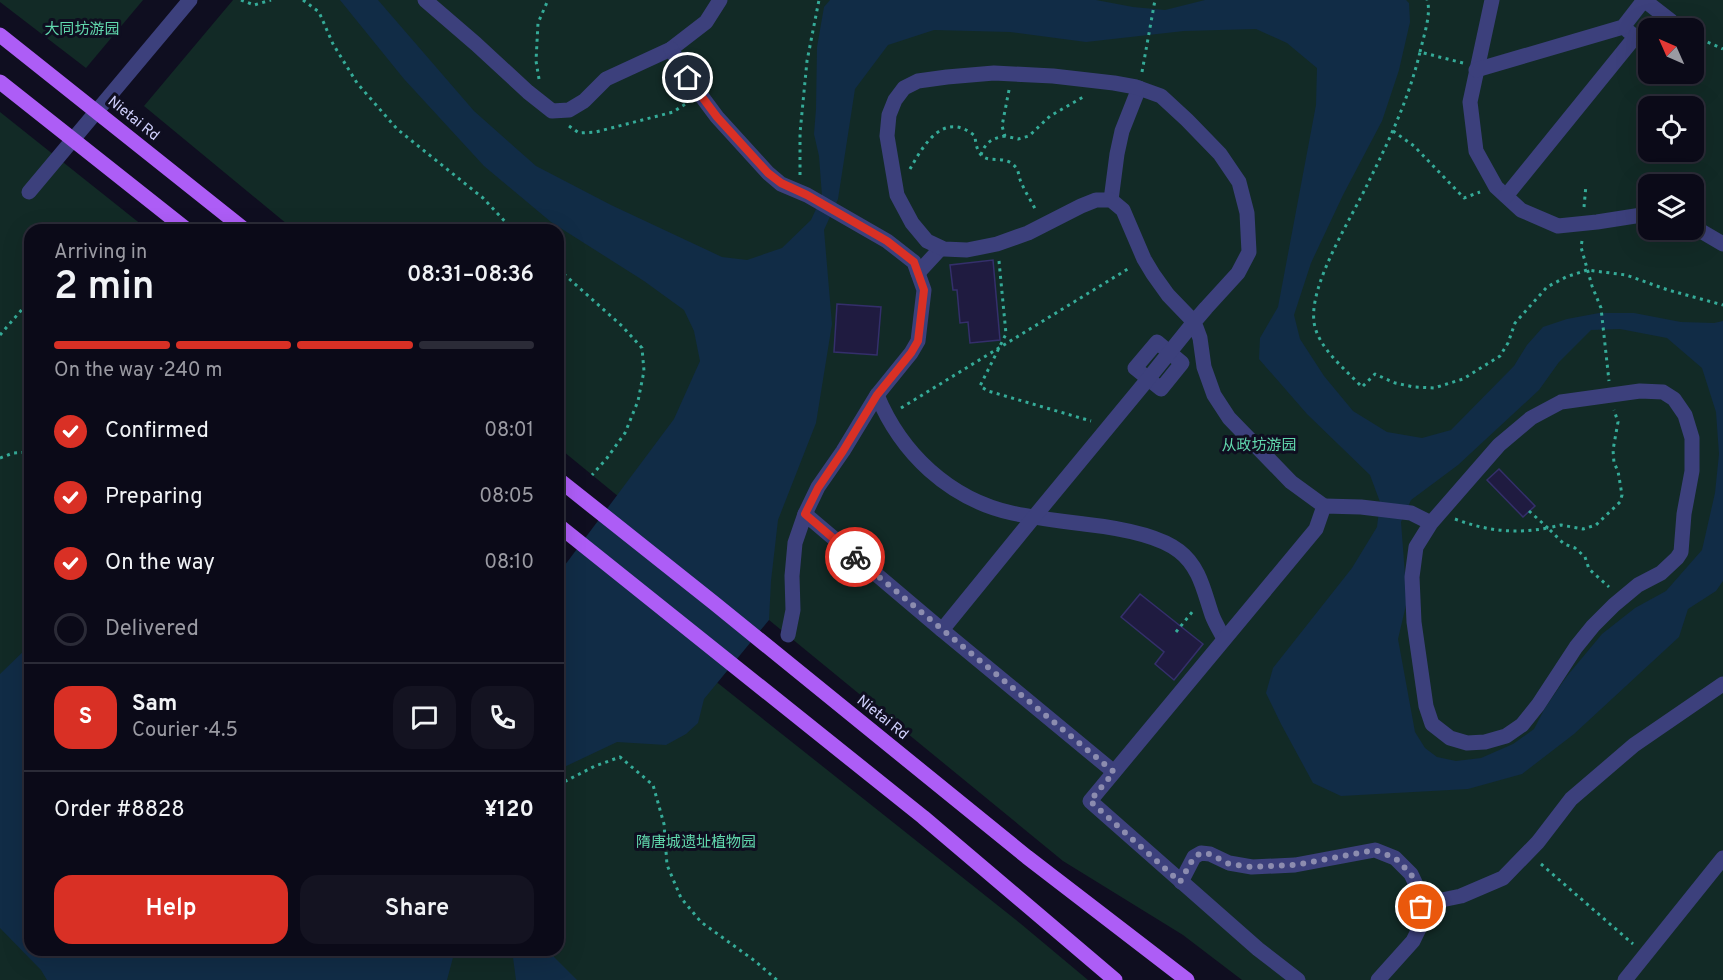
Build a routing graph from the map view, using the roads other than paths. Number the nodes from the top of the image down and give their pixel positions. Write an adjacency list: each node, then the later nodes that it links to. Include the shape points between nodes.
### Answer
1 (190, 0): 13 (street)
2 (424, 0): 9 (street, via 551,108 569,110 606,79)
3 (720, 0): 9 (street, via 706,22)
4 (1492, 0): 10 (street)
5 (1663, 5): 6 (street, via 1644,0)
6 (1629, 32): 8 (street); 10 (street); 15 (street)
7 (0, 34): 13 (main road, Nietai Rd)
8 (1638, 39)
9 (671, 49): 24 (street, via 717,117 768,173 887,241 914,262)
10 (1476, 68): 15 (street, via 1470,102 1476,151)
11 (0, 82): 14 (main road)
12 (1139, 88): 17 (street, via 1122,131); 23 (street, via 1053,76 994,73 918,81 904,88 894,100 887,136 897,195 912,223 927,241); 25 (street, via 1161,96 1220,154 1239,182 1247,213 1249,252 1238,273)
13 (97, 111): 14 (street); 20 (main road, Nietai Rd)
14 (74, 140): 16 (street); 19 (main road)
15 (1501, 191): 18 (street, via 1521,210 1558,226)
16 (29, 192)
17 (1111, 200): 23 (street, via 1096,200 997,244 967,250); 25 (street, via 1123,210 1153,274)
18 (1638, 216)
19 (179, 224)
20 (238, 224)
21 (1704, 233): 22 (street)
22 (1723, 244)
23 (941, 248): 24 (street)
24 (918, 273): 26 (street, via 924,290 918,341)
25 (1194, 322): 28 (street, via 1214,395 1229,418 1291,482); 30 (street)
26 (877, 395): 29 (street); 30 (street, via 906,447 933,474 966,497)
27 (564, 484): 42 (main road, Nietai Rd, via 1007,841)
28 (1324, 506): 31 (street); 35 (street, via 1316,528)
29 (805, 514): 33 (street); 34 (street, via 795,543 794,610)
30 (1034, 517): 33 (street); 35 (street, via 1129,532 1179,551 1193,565)
31 (1435, 518): 31 (street, via 1499,445 1531,418 1561,402 1640,391 1663,392 1674,399 1685,415 1692,438 1692,471 1681,552 1661,573 1638,585 1593,626 1521,724 1506,736 1485,742 1467,743 1450,738 1432,724 1426,706 1412,578 1416,547)
32 (564, 530): 41 (main road, via 923,817)
33 (942, 630): 37 (street)
34 (788, 635)
35 (1224, 639): 37 (street)
36 (1723, 684): 40 (street, via 1634,745 1580,791 1503,878 1461,896 1432,903)
37 (1114, 772): 39 (street, via 1090,801)
38 (1723, 858): 45 (street)
39 (1180, 882): 40 (street, via 1194,857 1201,853 1229,864 1252,867 1295,865 1375,850 1395,858 1411,874 1419,891); 43 (street)
40 (1423, 922): 44 (street, via 1413,941)
41 (1115, 980)
42 (1187, 980)
43 (1298, 980)
44 (1378, 980)
45 (1625, 980)

